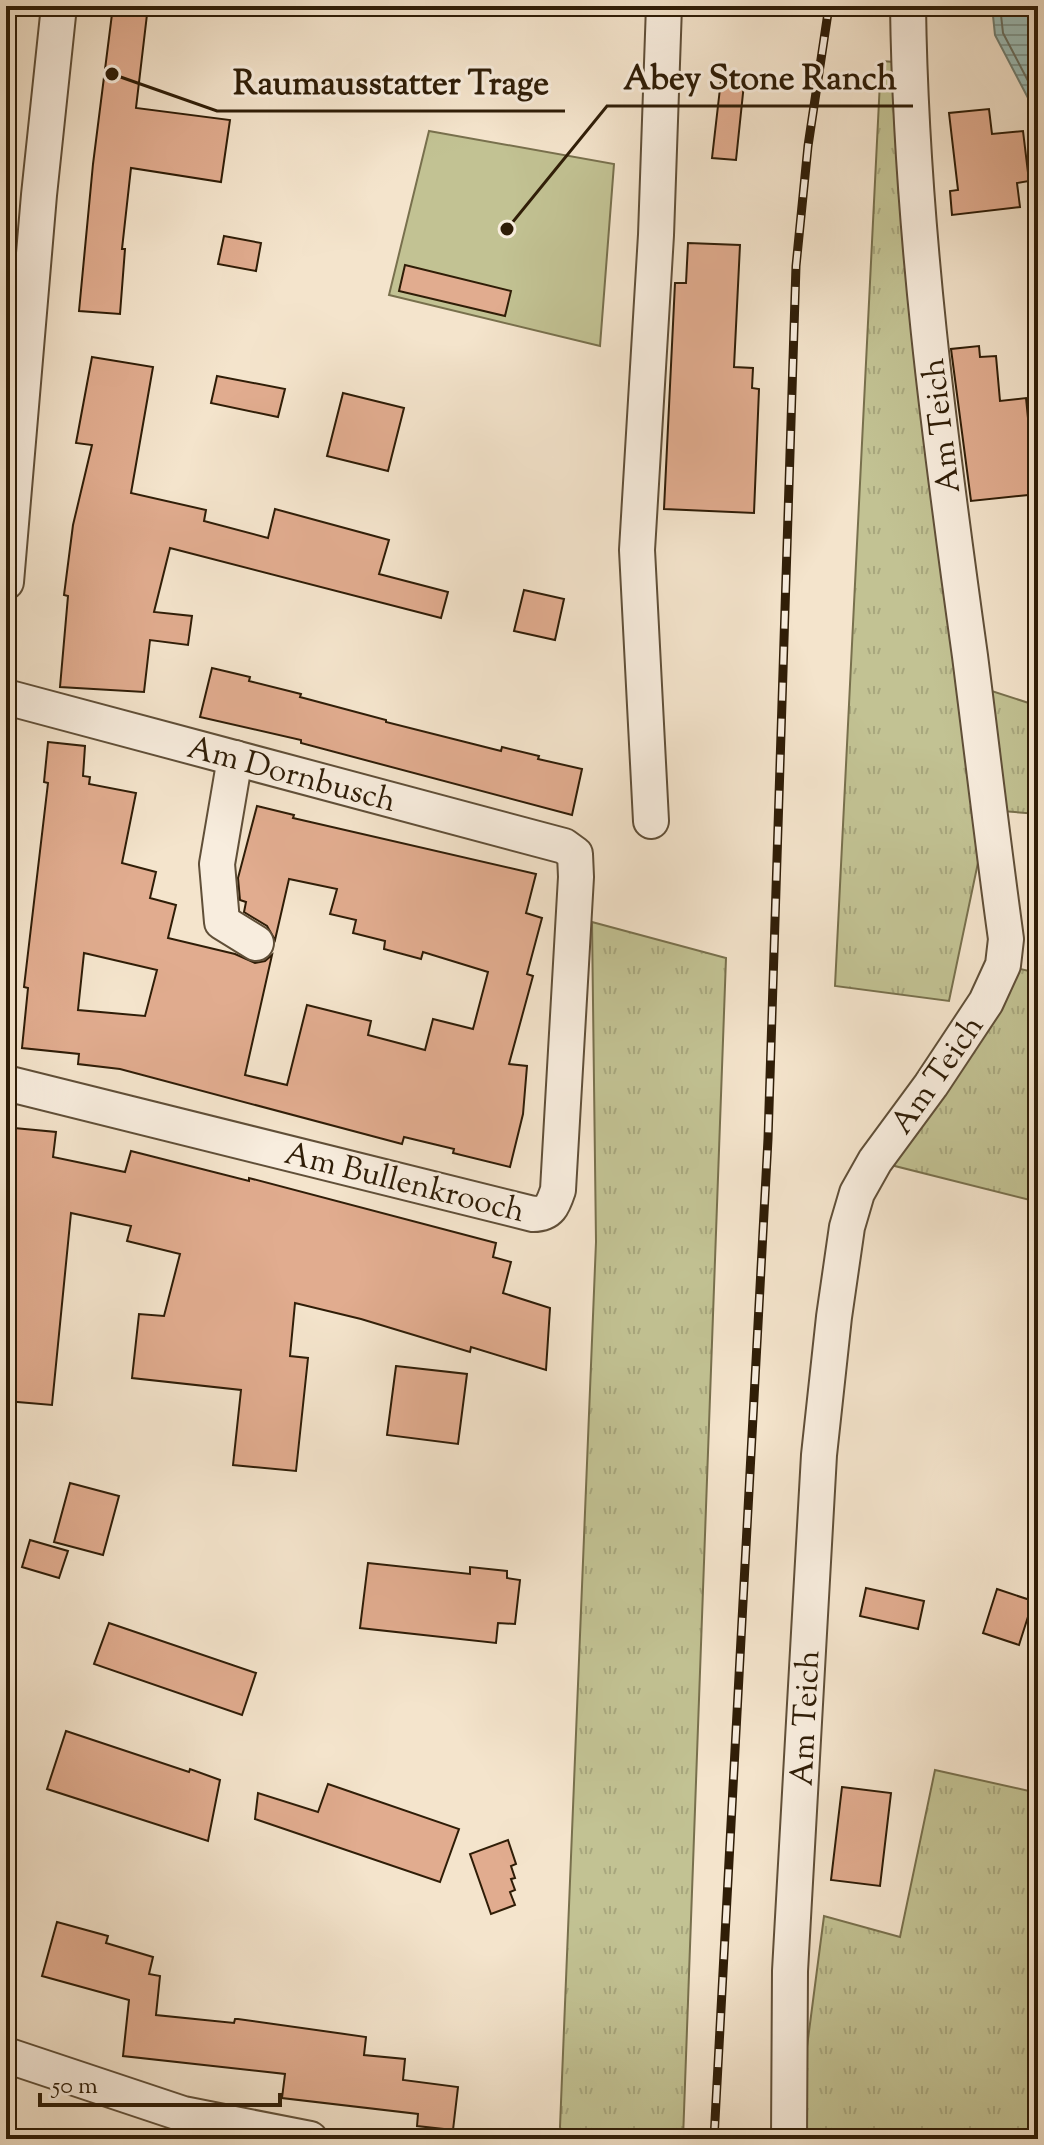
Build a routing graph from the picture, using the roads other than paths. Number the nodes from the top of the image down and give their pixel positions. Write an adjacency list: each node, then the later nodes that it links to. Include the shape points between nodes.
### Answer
1 (59, 6): 4 (street)
2 (664, 6): 7 (street, via 637,550)
3 (908, 6): 13 (street, Am Teich, via 935,399 1006,939 1003,965 986,1002 875,1161 857,1193 847,1227 819,1455 790,1971)
4 (6, 582)
5 (6, 697): 6 (street, Am Dornbusch)
6 (235, 758): 8 (street, Am Dornbusch, via 564,846); 9 (street, via 217,864 222,922)
7 (651, 821)
8 (575, 854): 10 (street, Am Bullenkrooch, via 558,1190 543,1214)
9 (256, 943)
10 (6, 1083)
11 (6, 2055): 12 (street, via 183,2114)
12 (310, 2139)
13 (789, 2139)

